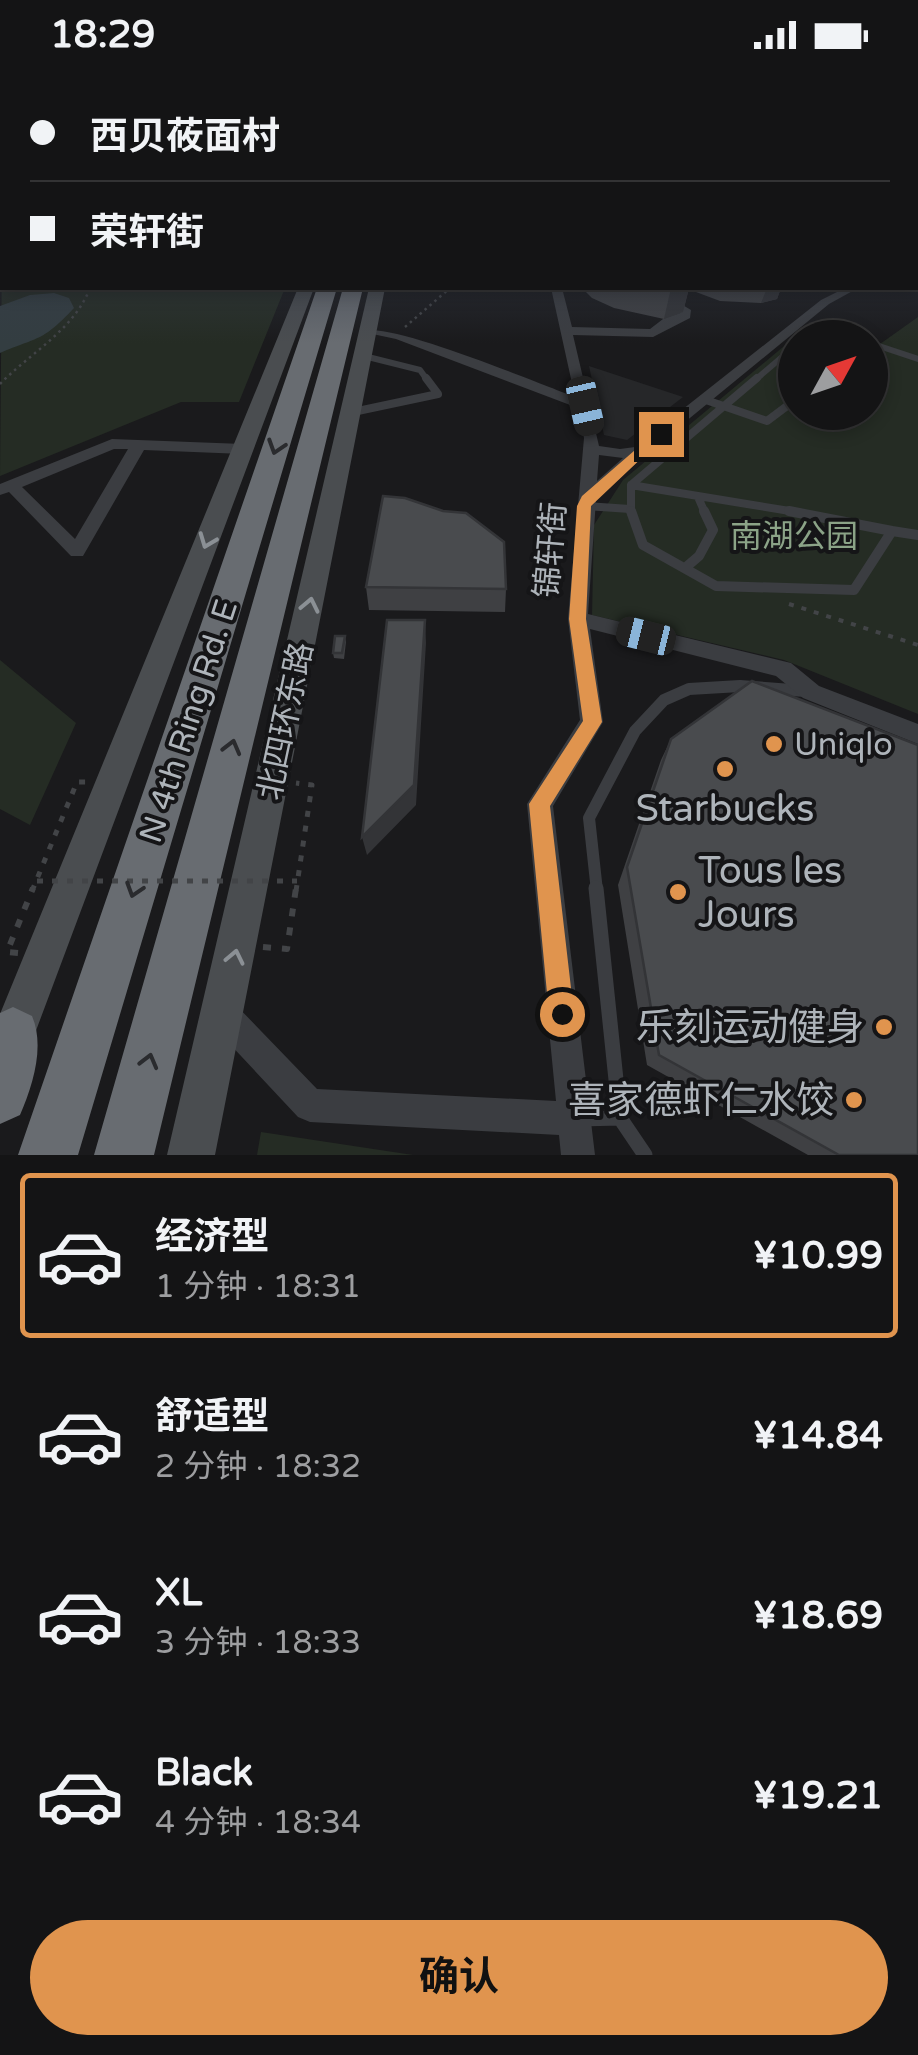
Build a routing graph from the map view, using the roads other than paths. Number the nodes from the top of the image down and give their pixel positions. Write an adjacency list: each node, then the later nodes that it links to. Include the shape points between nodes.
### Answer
1 (305, 290): 19 (street)
2 (326, 290): 38 (highway, N 4th Ring Rd. E, one-way to 38)
3 (352, 290): 39 (highway, N 4th Ring Rd. E, one-way to 3)
4 (378, 290): 9 (street, 北四环东路)
5 (557, 290): 8 (street, 锦轩街)
6 (670, 290): 8 (street, via 686,315 653,332)
7 (849, 290): 13 (street)
8 (567, 331): 15 (street, 锦轩街)
9 (377, 341): 15 (street); 16 (street, 北四环东路); 16 (lane, via 420,370 438,394)
10 (888, 349): 11 (lane)
11 (918, 358)
12 (778, 360): 14 (lane)
13 (703, 399): 14 (lane); 21 (street)
14 (725, 404): 17 (lane, via 768,421); 22 (lane)
15 (585, 406): 20 (street, 锦轩街)
16 (352, 412): 33 (street, 北四环东路, one-way to 16)
17 (778, 413)
18 (138, 446): 19 (street); 23 (street, via 112,444); 23 (street, via 77,552)
19 (243, 448): 34 (street, one-way to 34)
20 (592, 449): 21 (street); 25 (street, 锦轩街)
21 (640, 450): 25 (street)
22 (631, 485): 24 (lane); 26 (lane)
23 (6, 488)
24 (698, 497): 27 (lane); 29 (lane, via 713,530)
25 (586, 503): 26 (lane); 30 (street, 锦轩街)
26 (630, 509): 29 (lane, via 644,545)
27 (892, 531): 28 (lane); 29 (lane, via 854,590 716,586)
28 (918, 535)
29 (685, 568)
30 (578, 619): 31 (street, via 783,669); 37 (street, 锦轩街, via 592,722 540,804)
31 (811, 692): 32 (street); 36 (lane, via 706,688 664,700 635,730 589,818)
32 (918, 734)
33 (223, 1014): 37 (street, via 310,1105); 40 (street, 北四环东路)
34 (6, 1051): 35 (highway)
35 (0, 1095)
36 (620, 1118): 37 (lane); 42 (lane)
37 (574, 1119): 41 (street, 锦轩街)
38 (48, 1155)
39 (124, 1155)
40 (192, 1155)
41 (578, 1155)
42 (645, 1155)

